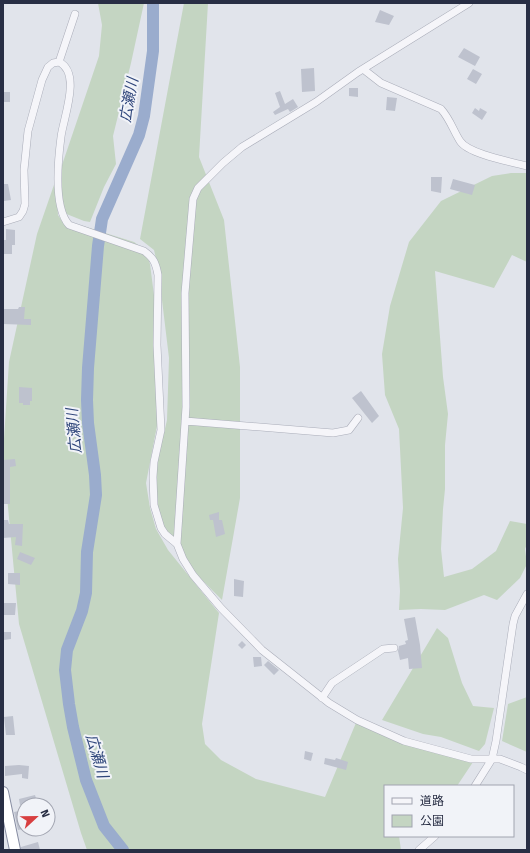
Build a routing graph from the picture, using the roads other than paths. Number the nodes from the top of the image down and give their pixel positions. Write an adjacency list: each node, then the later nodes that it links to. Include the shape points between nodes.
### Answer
1 (469, 3): 4 (street)
2 (75, 14): 3 (street)
3 (58, 62): 6 (street, via 50,64 45,74 28,131 24,170 26,204 19,217); 9 (street, via 67,69 70,78 58,166 63,216 69,225 144,251 154,261 158,275 157,344 161,430 154,462 152,493 159,523 165,534)
4 (363, 69): 5 (street, via 381,83 441,109 460,142 468,148); 8 (street, via 316,102 242,147 223,163 194,195 185,293)
5 (527, 166)
6 (3, 222)
7 (358, 418): 8 (street, via 349,430 333,433)
8 (185, 421): 9 (street)
9 (177, 544): 12 (street, via 193,575 221,608 262,650)
10 (527, 594): 13 (street, via 513,624)
11 (394, 648): 12 (street, via 383,649 332,683)
12 (322, 698): 13 (street, via 358,720 404,741 471,759)
13 (492, 759): 14 (street, via 500,759); 15 (street)
14 (527, 770)
15 (476, 785)
16 (3, 792): 18 (highway)
17 (434, 837): 19 (street)
18 (15, 850)
19 (419, 850)

